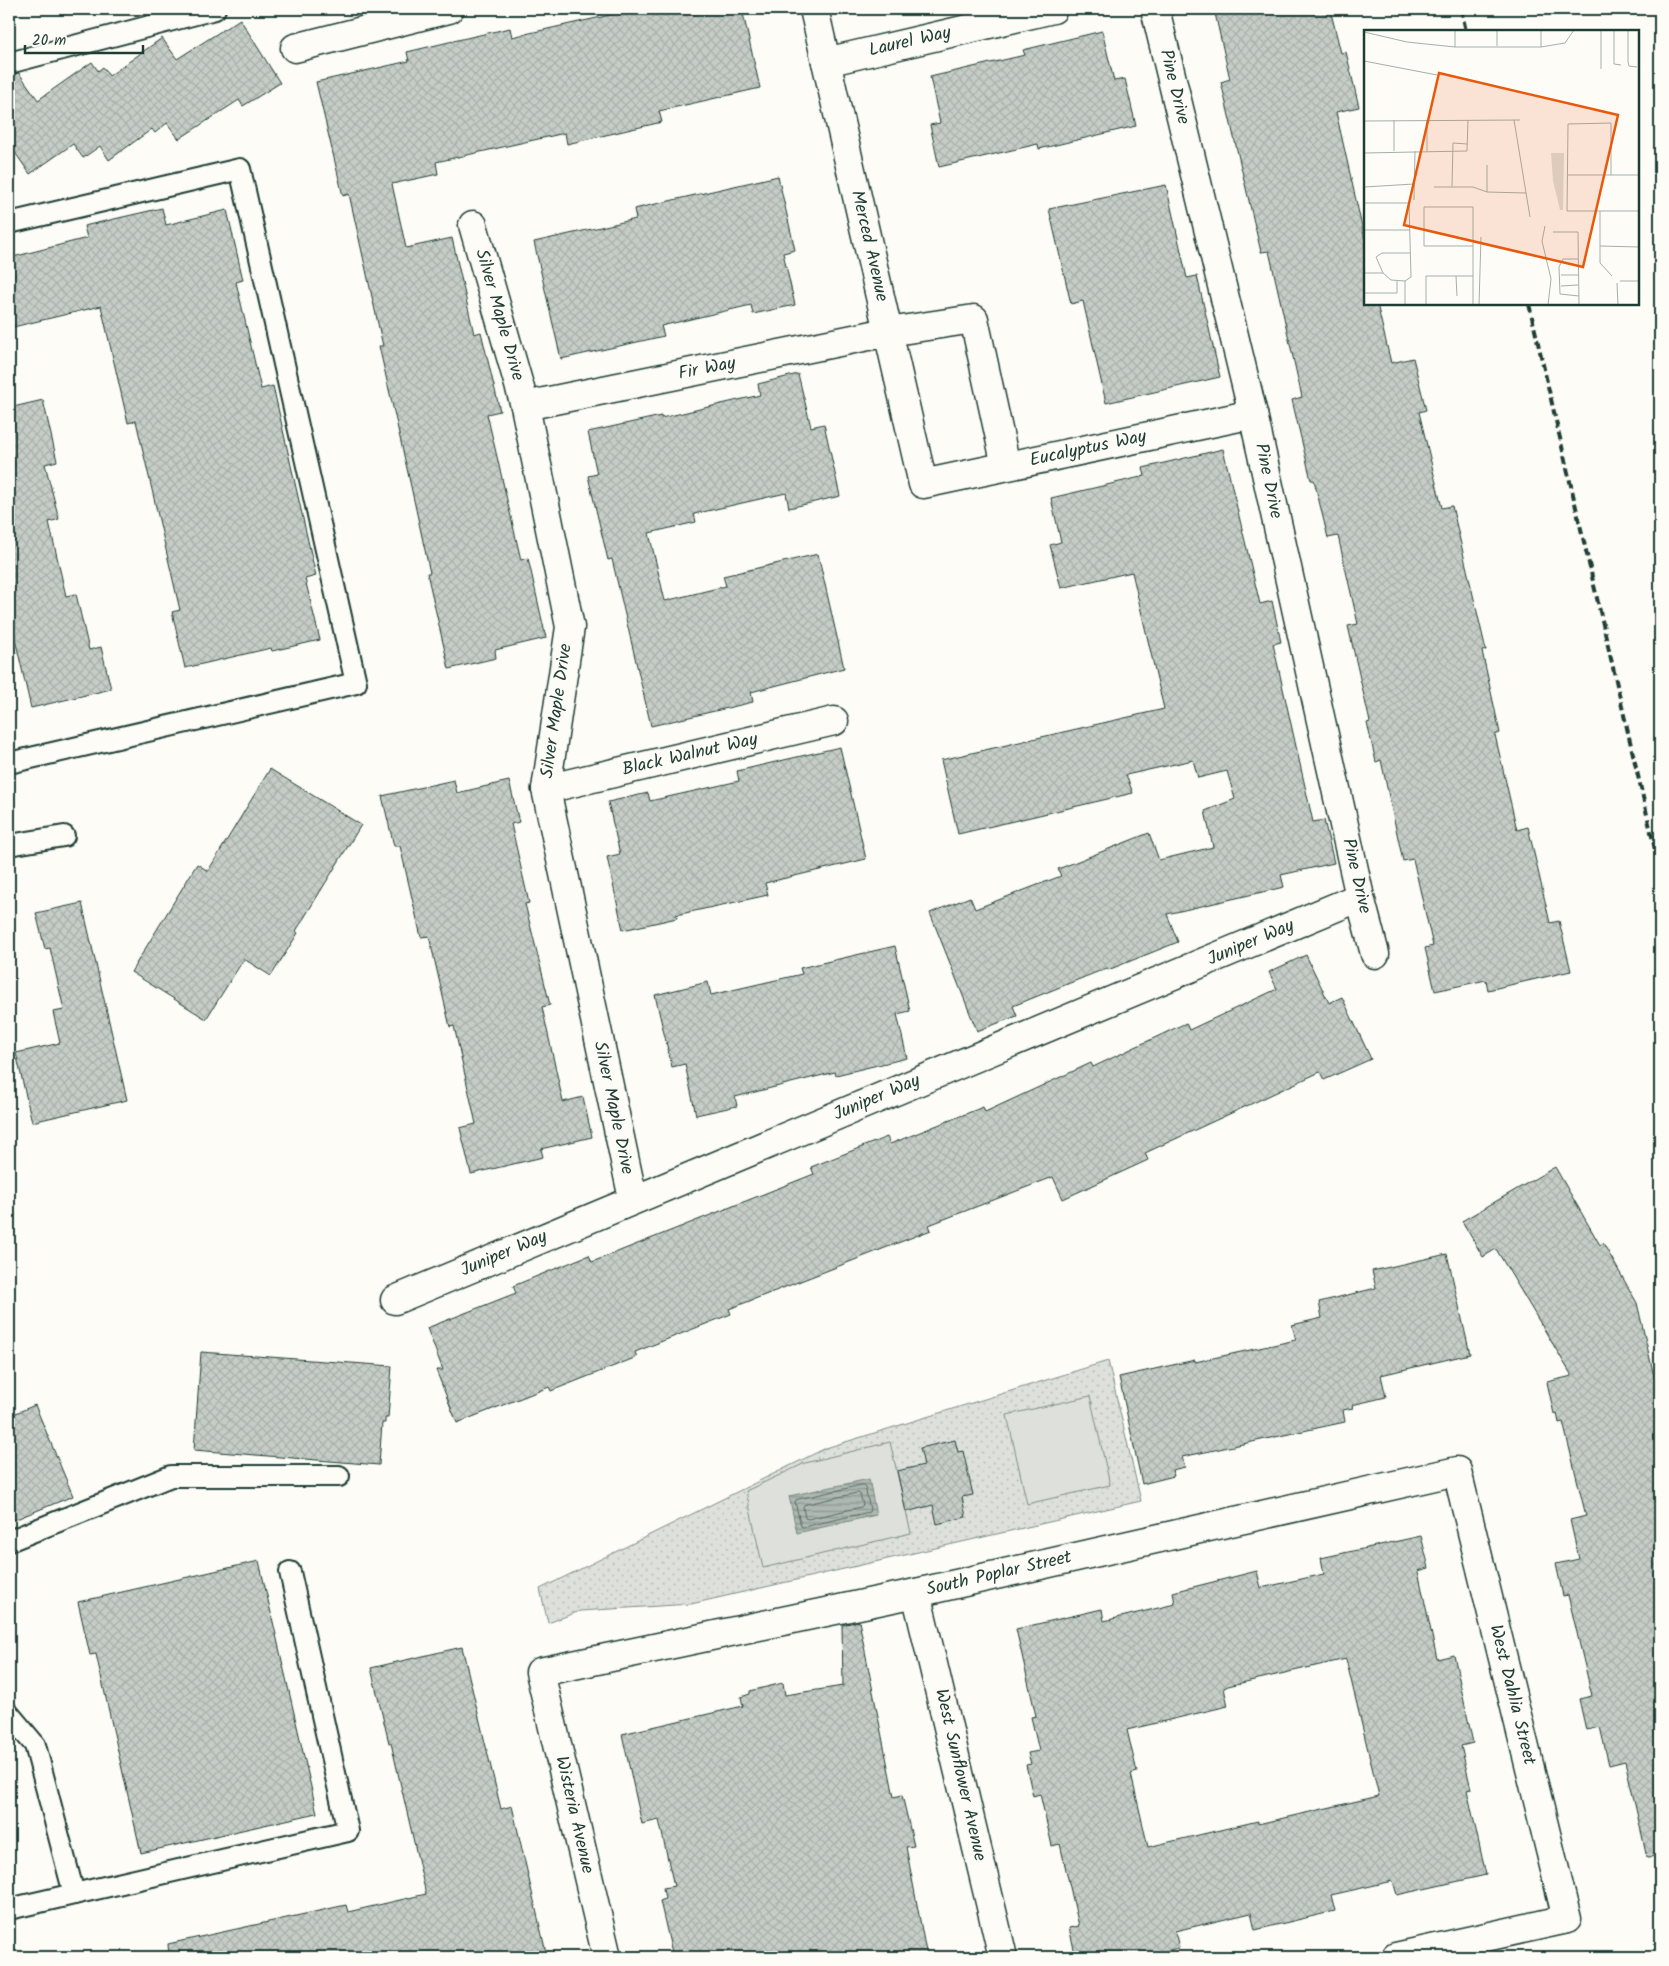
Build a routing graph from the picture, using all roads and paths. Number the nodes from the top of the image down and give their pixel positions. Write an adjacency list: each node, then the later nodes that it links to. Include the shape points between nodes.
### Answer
1 (215, 9): 8 (lane)
2 (449, 9): 6 (street)
3 (814, 9): 7 (street, Merced Avenue)
4 (1053, 9): 7 (street, Laurel Way)
5 (1155, 9): 13 (street, Pine Drive)
6 (295, 48)
7 (826, 62): 11 (street, Merced Avenue)
8 (9, 63)
9 (9, 223): 17 (lane, via 240,169 356,683)
10 (473, 224): 12 (street, Silver Maple Drive)
11 (888, 332): 12 (street, Fir Way); 14 (street, Fir Way, via 974,319); 15 (street, Merced Avenue)
12 (525, 406): 18 (street, Silver Maple Drive, via 570,628)
13 (1254, 414): 14 (street, Eucalyptus Way); 21 (street, Pine Drive)
14 (1006, 466): 15 (street, Eucalyptus Way)
15 (923, 484)
16 (834, 721): 18 (street, Black Walnut Way)
17 (9, 763)
18 (546, 789): 23 (street, Silver Maple Drive)
19 (64, 836): 20 (lane)
20 (9, 845)
21 (1360, 898): 22 (street, Pine Drive); 23 (street, Juniper Way)
22 (1375, 954)
23 (633, 1199): 24 (street, Juniper Way)
24 (395, 1300)
25 (1457, 1471): 29 (street, South Poplar Street); 36 (street, West Dahlia Street, via 1567,1919)
26 (339, 1476): 27 (lane, via 170,1476)
27 (9, 1541)
28 (290, 1572): 32 (lane, via 348,1831)
29 (916, 1593): 30 (street, South Poplar Street); 35 (street, West Sunflower Avenue)
30 (540, 1672): 34 (street, Wisteria Avenue)
31 (9, 1714): 32 (lane, via 35,1745)
32 (74, 1894): 33 (lane)
33 (9, 1909)
34 (607, 1957)
35 (1003, 1957)
36 (1396, 1957)

